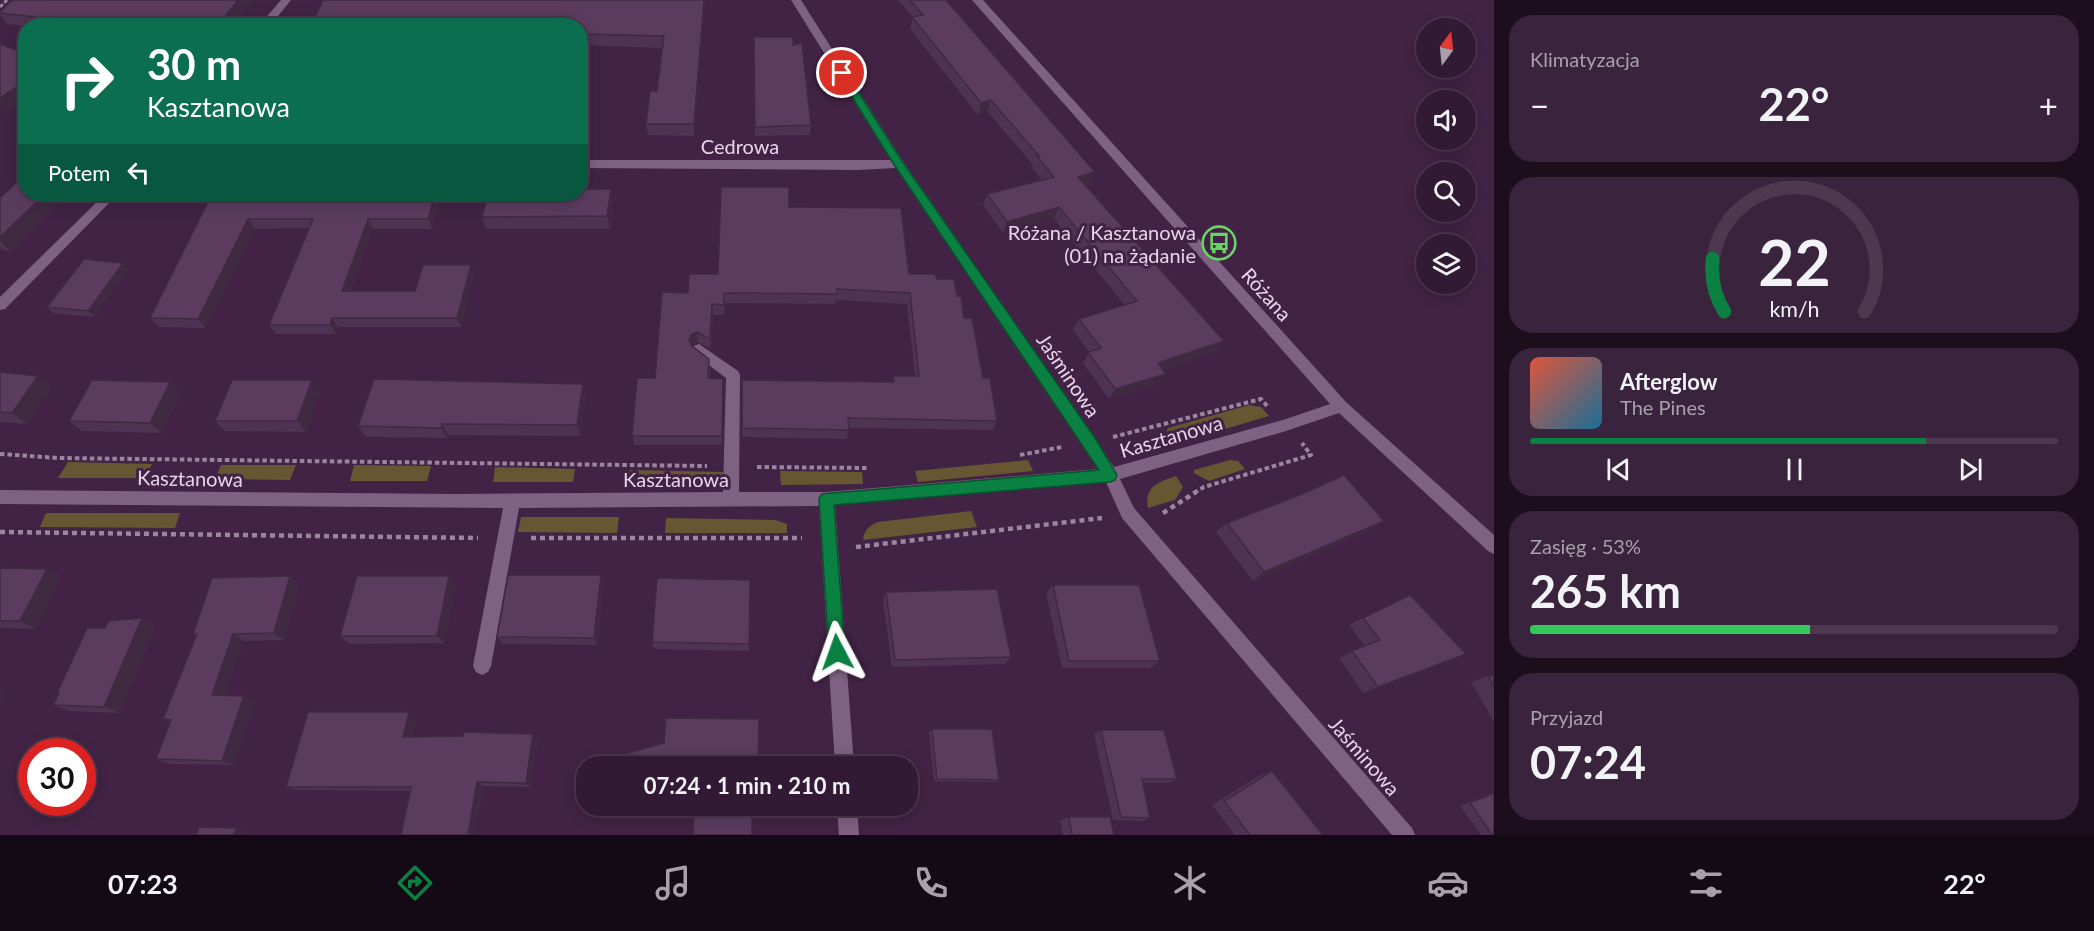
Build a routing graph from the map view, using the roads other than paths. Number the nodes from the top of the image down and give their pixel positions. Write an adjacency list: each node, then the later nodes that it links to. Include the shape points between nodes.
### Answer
1 (286, 0): 4 (street)
2 (796, 0): 6 (street, Jaśminowa)
3 (977, 0): 10 (street, Różana)
4 (271, 18)
5 (588, 164): 6 (street, Cedrowa)
6 (898, 164): 11 (street, Jaśminowa)
7 (105, 201): 8 (street)
8 (0, 305)
9 (699, 350): 13 (street, via 733,375)
10 (1341, 406): 11 (street, Kasztanowa); 16 (street, Różana)
11 (1110, 475): 14 (street, Kasztanowa); 21 (street, Jaśminowa, via 1128,513)
12 (0, 497): 15 (street, Kasztanowa)
13 (731, 499): 14 (street, Kasztanowa); 15 (street, Kasztanowa)
14 (827, 499): 18 (street)
15 (512, 501): 17 (street)
16 (1494, 546)
17 (482, 666)
18 (844, 756)
19 (848, 816): 20 (street)
20 (849, 835)
21 (1405, 835)

